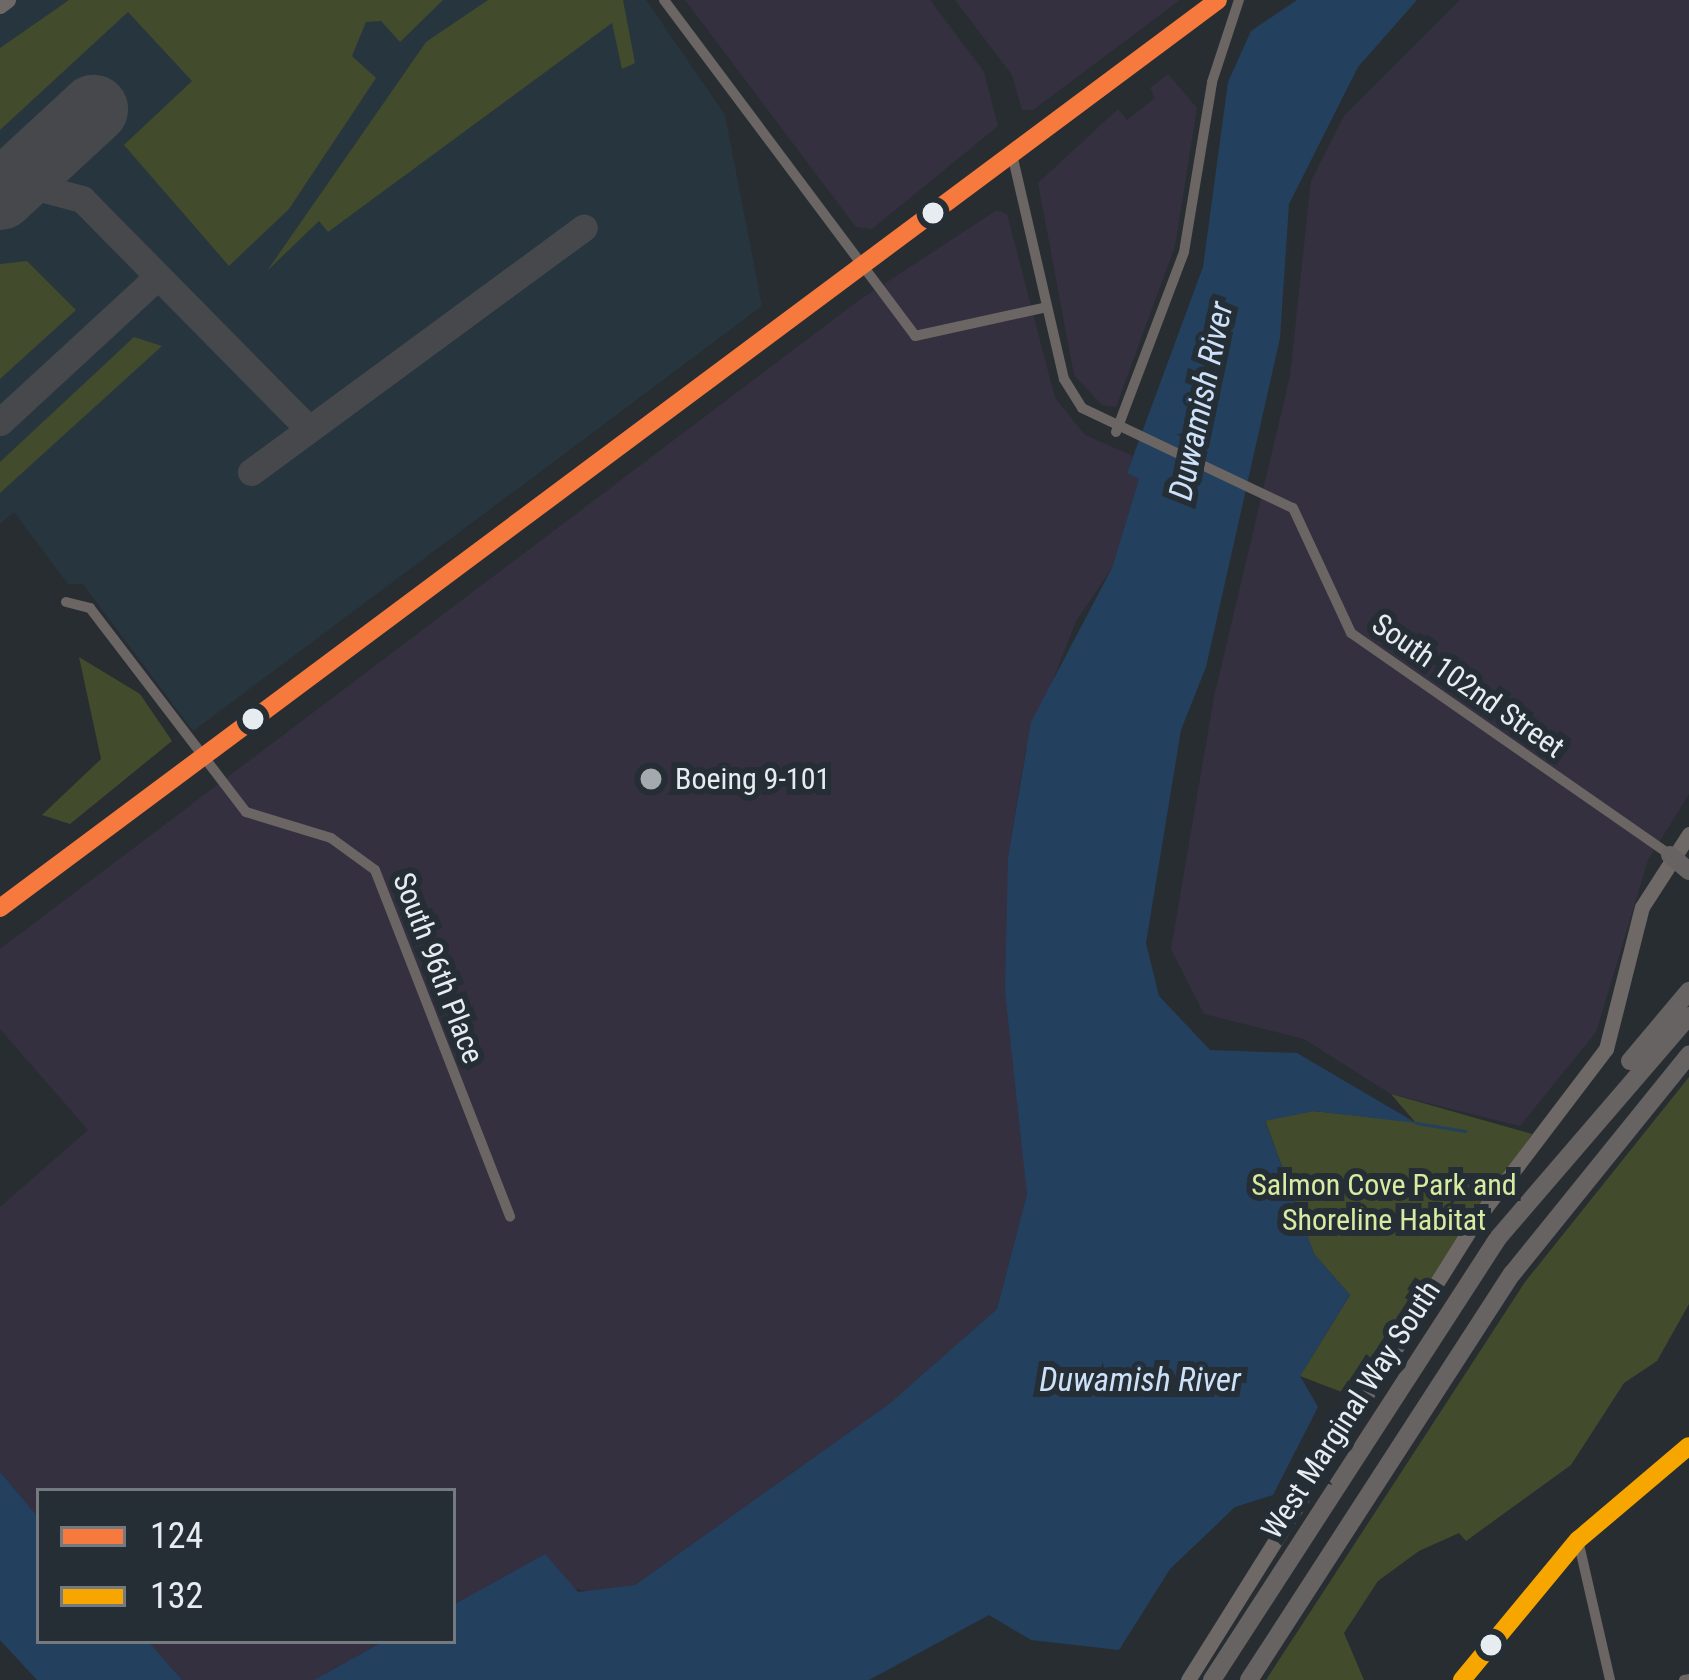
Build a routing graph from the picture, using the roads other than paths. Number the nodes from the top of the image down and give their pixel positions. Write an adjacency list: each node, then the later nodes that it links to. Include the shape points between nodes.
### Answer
1 (8, 0): 5 (street)
2 (664, 0): 7 (street)
3 (1218, 0): 6 (main road)
4 (1239, 0): 9 (street, via 1184,251)
5 (0, 6)
6 (1012, 154): 7 (main road); 8 (street, South 102nd Street)
7 (862, 263): 8 (street, via 915,336); 11 (main road)
8 (1047, 307): 9 (street, South 102nd Street, via 1068,389)
9 (1116, 432): 13 (street, South 102nd Street, via 1263,493 1312,530 1351,633)
10 (66, 602): 11 (street, South 96th Place, via 90,608)
11 (201, 756): 14 (main road); 19 (street, South 96th Place, via 257,819 332,838 375,870)
12 (1689, 834): 13 (street)
13 (1683, 863): 22 (street, via 1637,925 1615,1034 1476,1220)
14 (0, 908)
15 (1689, 991): 18 (highway)
16 (1689, 1016): 18 (highway, West Marginal Way South)
17 (1689, 1055): 24 (highway, West Marginal Way South, via 1512,1274)
18 (1571, 1140): 23 (highway, West Marginal Way South)
19 (510, 1217)
20 (1689, 1446): 21 (street)
21 (1578, 1540): 25 (street); 26 (street)
22 (1188, 1680)
23 (1213, 1680)
24 (1249, 1680)
25 (1462, 1680)
26 (1610, 1680)

